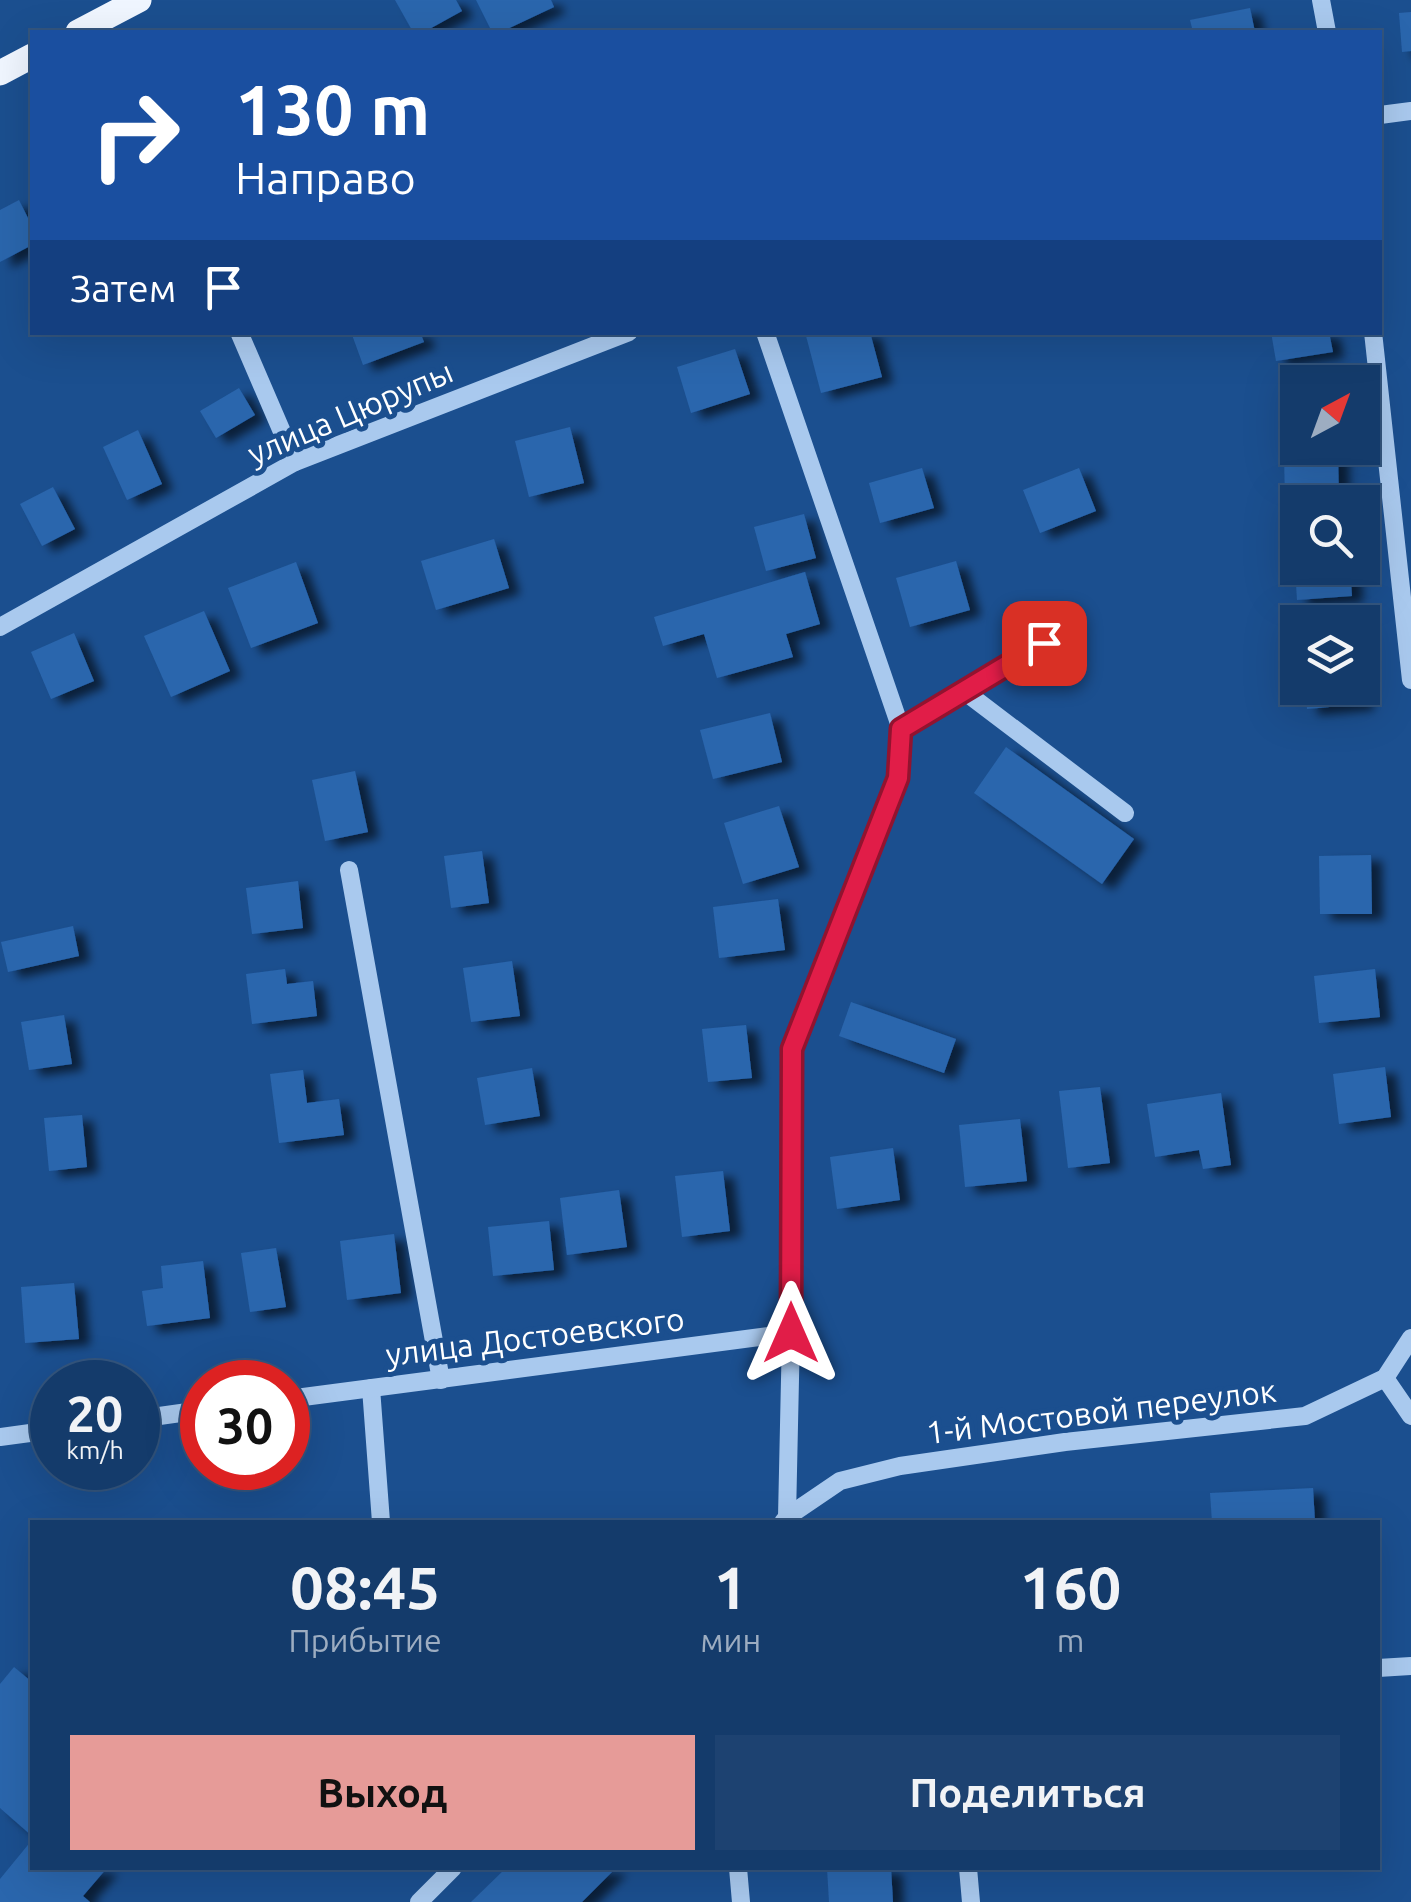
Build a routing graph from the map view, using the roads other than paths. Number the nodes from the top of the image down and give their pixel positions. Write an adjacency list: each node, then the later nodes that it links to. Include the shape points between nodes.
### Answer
1 (139, 0): 3 (main road)
2 (1321, 0): 4 (street)
3 (106, 26)
4 (1327, 30)
5 (30, 57): 6 (main road)
6 (0, 73)
7 (1411, 111): 8 (street)
8 (1382, 115)
9 (240, 335): 13 (street)
10 (621, 335): 13 (street, улица Цюрупы)
11 (766, 335): 18 (street)
12 (1373, 335): 16 (street)
13 (294, 462): 14 (street, улица Цюрупы)
14 (0, 627)
15 (1044, 643): 17 (street)
16 (1411, 680)
17 (964, 691): 18 (street); 19 (street)
18 (901, 729): 21 (street, via 898,778 792,1049)
19 (1126, 813)
20 (349, 870): 24 (street)
21 (791, 1333): 24 (street, улица Достоевского); 31 (street)
22 (1411, 1338): 23 (street)
23 (1385, 1378): 27 (street); 31 (street, 1-й Мостовой переулок, via 1305,1416 900,1466 840,1481)
24 (441, 1380): 25 (street, улица Достоевского)
25 (371, 1388): 26 (street, улица Достоевского); 30 (street)
26 (310, 1396)
27 (1411, 1416)
28 (30, 1433): 29 (street)
29 (0, 1437)
30 (380, 1520)
31 (785, 1520)
32 (1411, 1666): 33 (street)
33 (1380, 1668)
34 (450, 1870): 37 (street)
35 (738, 1870): 38 (street)
36 (968, 1870): 39 (street)
37 (418, 1902)
38 (741, 1902)
39 (971, 1902)

